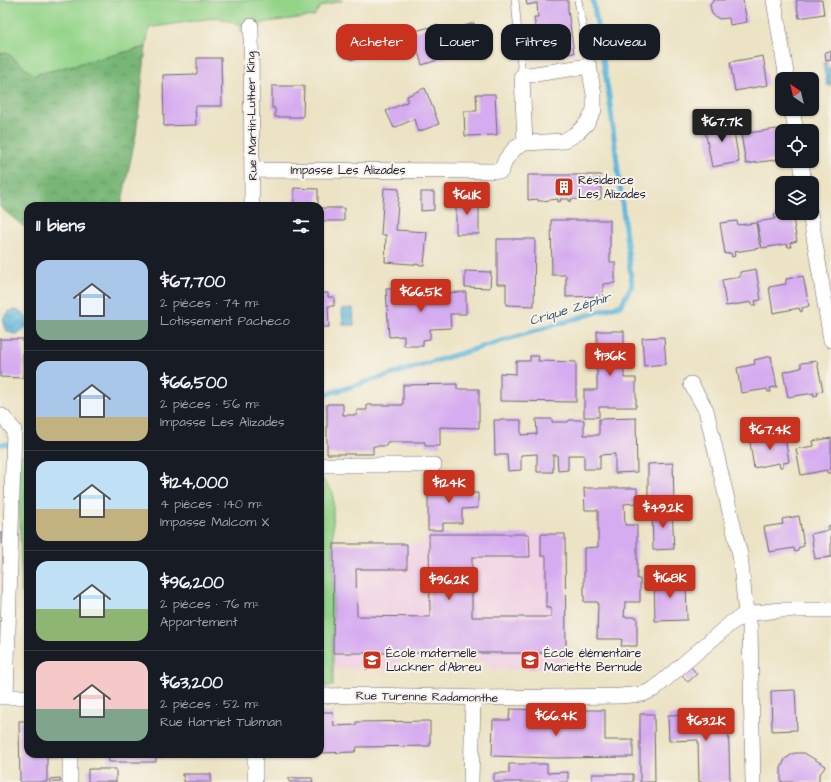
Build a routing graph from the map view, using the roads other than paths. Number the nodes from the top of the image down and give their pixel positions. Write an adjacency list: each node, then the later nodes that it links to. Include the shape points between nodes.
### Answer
1 (515, 0): 7 (lane)
2 (578, 0): 5 (lane)
3 (774, 0): 6 (street)
4 (251, 26): 9 (street, Rue Martin-Luther King)
5 (589, 66): 7 (street); 8 (street, via 594,110 588,123 564,141)
6 (786, 72)
7 (522, 76): 8 (street)
8 (525, 143): 9 (street, Impasse Les Alizades, via 515,148 501,171)
9 (252, 170): 10 (street, Rue Martin-Luther King)
10 (252, 202)
11 (811, 220): 12 (street)
12 (831, 340)
13 (691, 384): 18 (street, via 706,410 740,555)
14 (0, 415): 20 (street, via 14,430)
15 (324, 465): 16 (street)
16 (434, 465)
17 (831, 610): 18 (street, via 780,610)
18 (746, 614): 22 (street, Rue Turenne Radamonthe, via 731,623 654,689 643,694 613,697); 28 (street, via 750,627)
19 (324, 696): 22 (street, Rue Turenne Radamonthe)
20 (3, 697): 21 (street)
21 (24, 697)
22 (473, 698): 27 (street)
23 (70, 758): 25 (street)
24 (255, 758): 26 (street)
25 (70, 782)
26 (255, 782)
27 (471, 782)
28 (754, 782)

